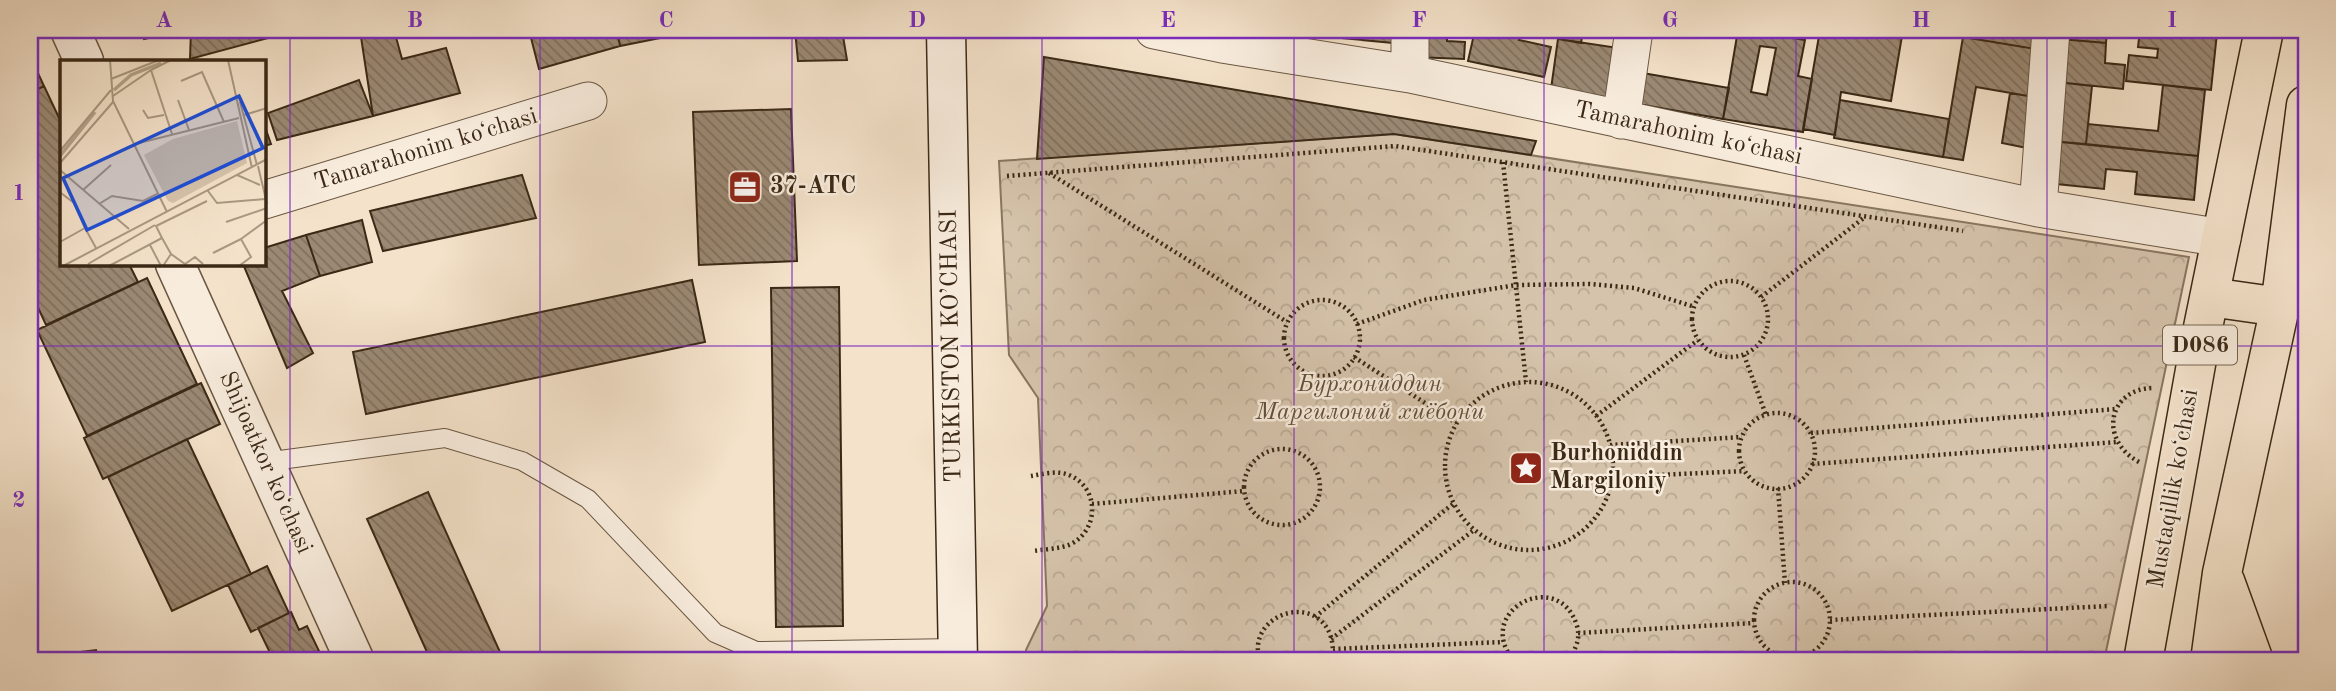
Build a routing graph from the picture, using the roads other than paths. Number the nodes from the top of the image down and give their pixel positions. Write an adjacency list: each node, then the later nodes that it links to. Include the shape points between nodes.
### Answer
1 (70, 30): 8 (main road)
2 (946, 30): 22 (main road, TURKISTON KO’CHASI)
3 (1154, 30): 9 (street, Tamarahonim koʻchasi)
4 (1410, 30): 9 (street)
5 (1633, 30): 12 (street)
6 (2051, 30): 14 (street)
7 (2264, 30): 16 (main road, Mustaqillik koʻchasi / D086)
8 (84, 60)
9 (1410, 74): 12 (street, Tamarahonim koʻchasi)
10 (588, 101): 13 (street, Tamarahonim koʻchasi)
11 (2306, 105): 15 (main road, D086)
12 (1621, 120): 14 (street, Tamarahonim koʻchasi)
13 (266, 199)
14 (2038, 208): 16 (street, Tamarahonim koʻchasi)
15 (2299, 226): 19 (main road, D086)
16 (2222, 238): 18 (main road, Mustaqillik koʻchasi / D086)
17 (176, 266): 20 (main road, Shijoatkor koʻchasi)
18 (2210, 297): 19 (main road); 24 (main road, Mustaqillik koʻchasi / D086)
19 (2280, 307): 21 (main road, D086)
20 (265, 462): 22 (lane, via 445,438 522,461 588,499 715,633 756,651); 23 (main road, Shijoatkor koʻchasi)
21 (2222, 573): 25 (main road, D086); 26 (main road)
22 (958, 655)
23 (355, 661)
24 (2143, 661)
25 (2210, 661)
26 (2254, 661)

